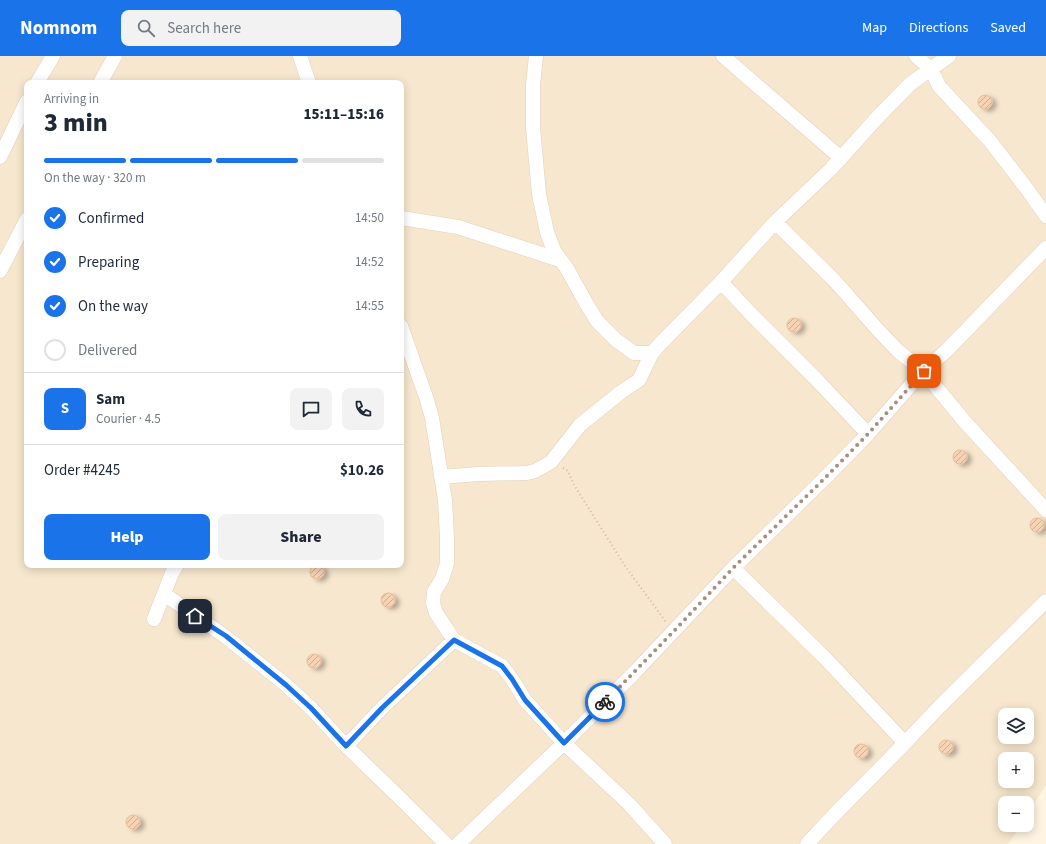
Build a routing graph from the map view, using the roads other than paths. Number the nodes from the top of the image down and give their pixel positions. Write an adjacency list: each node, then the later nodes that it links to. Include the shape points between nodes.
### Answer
1 (53, 56): 9 (street)
2 (115, 56): 10 (street)
3 (300, 56): 11 (street)
4 (536, 56): 20 (street, via 533,121 539,194 547,232)
5 (724, 56): 14 (street)
6 (916, 56): 8 (street)
7 (949, 56): 8 (street)
8 (931, 69): 14 (street, via 910,84); 15 (street, via 939,86 990,142)
9 (39, 80)
10 (102, 80)
11 (308, 80)
12 (24, 107): 13 (street)
13 (0, 157)
14 (841, 158): 17 (street)
15 (1046, 216)
16 (404, 218): 20 (street, via 458,227)
17 (775, 222): 22 (street); 25 (street, via 834,280 898,351)
18 (24, 225): 21 (street)
19 (1046, 248): 25 (street)
20 (560, 260): 24 (street, via 597,321 634,353)
21 (0, 271)
22 (721, 282): 24 (street); 26 (street)
23 (404, 337): 27 (street, via 432,418)
24 (652, 353): 27 (street, via 639,380 580,425 551,462 527,473)
25 (924, 371): 26 (street); 28 (street, via 965,422)
26 (868, 434): 30 (street)
27 (441, 477): 34 (street, via 447,564 434,592 433,603 436,613)
28 (1046, 510)
29 (175, 568): 31 (street)
30 (733, 568): 35 (street); 36 (street, via 825,658)
31 (164, 594): 33 (street); 37 (street, via 226,636 286,685)
32 (1046, 601): 36 (street)
33 (154, 619)
34 (454, 640): 35 (street, via 502,666 525,700); 37 (street)
35 (564, 743): 39 (street); 40 (street, via 629,804)
36 (905, 743): 41 (street)
37 (346, 746): 38 (street)
38 (446, 844)
39 (458, 844)
40 (665, 844)
41 (807, 844)

